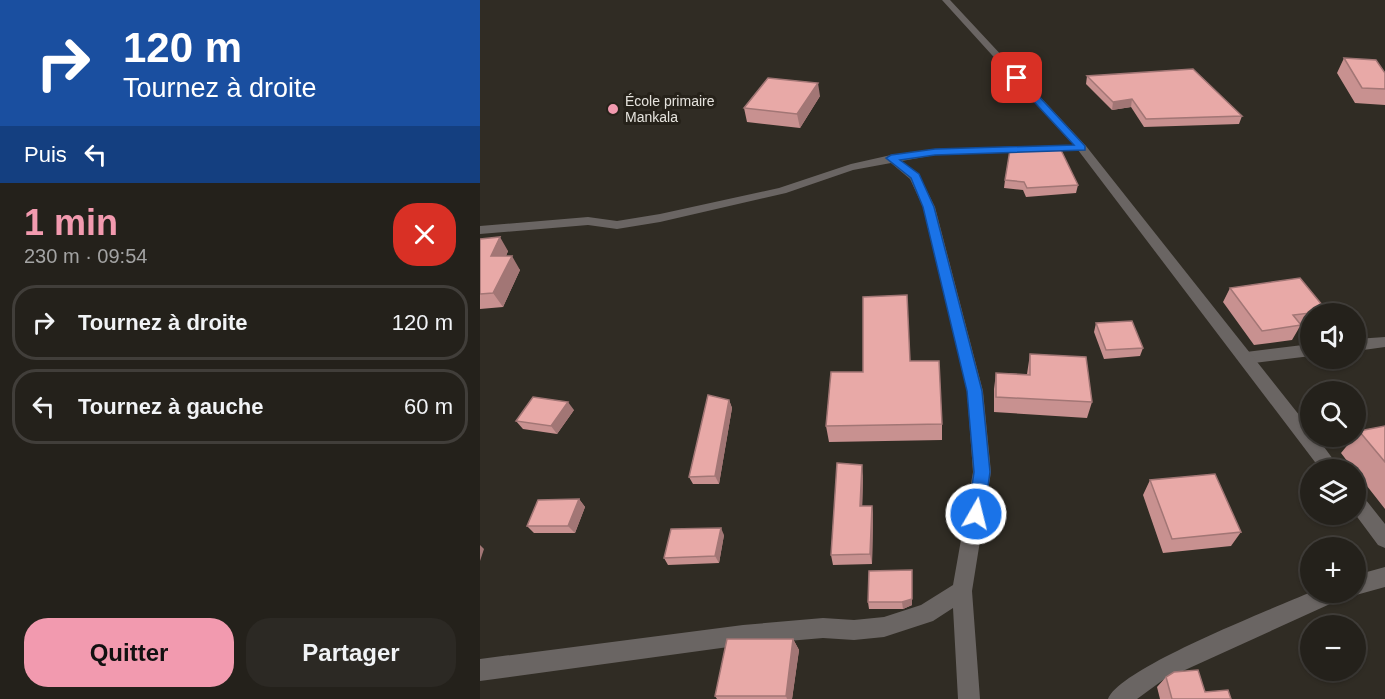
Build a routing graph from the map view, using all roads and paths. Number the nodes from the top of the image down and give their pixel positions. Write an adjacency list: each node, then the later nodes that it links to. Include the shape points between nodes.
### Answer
1 (946, 0): 2 (street)
2 (1082, 148): 3 (street, via 935,152); 8 (street)
3 (891, 158): 4 (street, via 782,191 660,218 617,225 588,221); 14 (street, via 915,177 929,207 975,391 982,472)
4 (480, 230)
5 (1385, 342): 6 (street)
6 (1366, 344)
7 (1300, 352): 8 (street)
8 (1246, 358): 9 (street)
9 (1324, 459)
10 (1366, 514): 11 (street)
11 (1385, 539)
12 (1385, 577): 13 (street)
13 (1366, 582)
14 (962, 591): 16 (street, via 926,614 884,627 743,635); 17 (street)
15 (1309, 603): 18 (street, via 1155,672)
16 (480, 670)
17 (969, 699)
18 (1119, 699)

